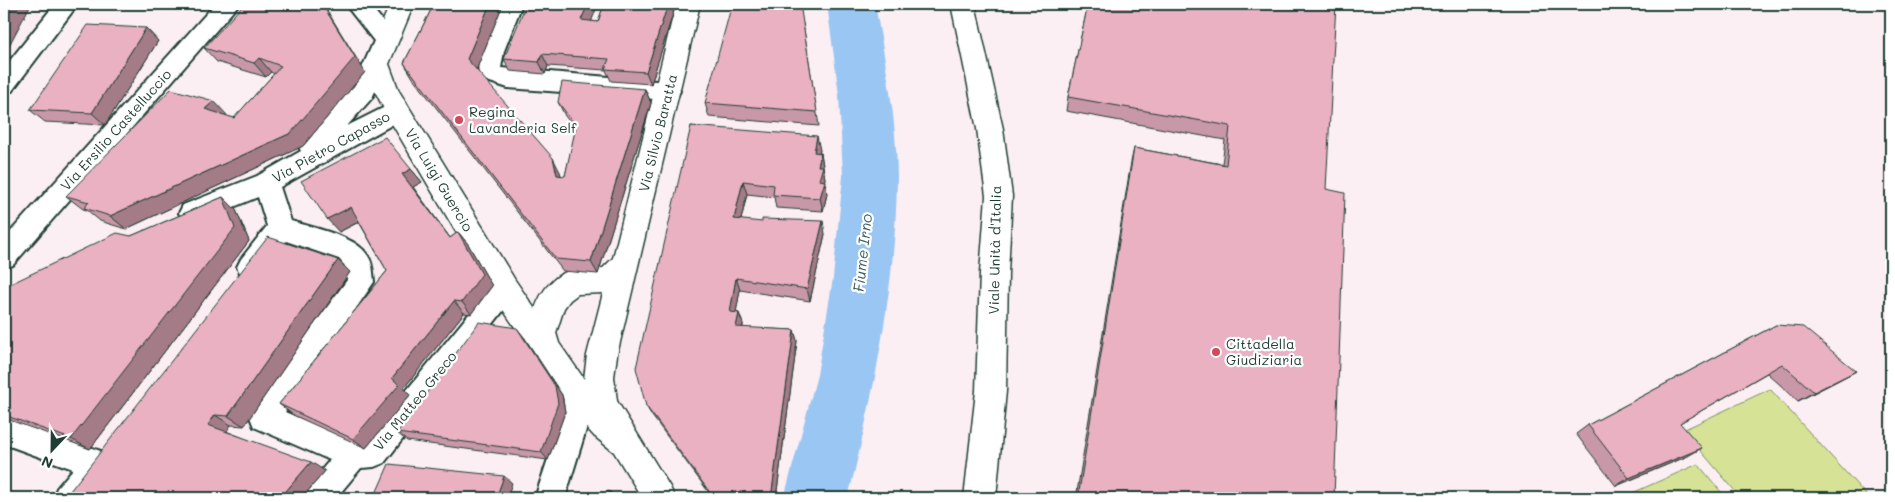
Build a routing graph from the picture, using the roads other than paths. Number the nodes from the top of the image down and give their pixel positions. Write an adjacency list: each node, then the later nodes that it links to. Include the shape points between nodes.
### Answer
1 (67, 4): 9 (street)
2 (228, 4): 15 (street, Via Ersilio Castelluccio)
3 (356, 4): 8 (street)
4 (402, 4): 8 (main road, Via Luigi Guercio)
5 (511, 4): 10 (street, via 492,51 489,73 508,78)
6 (688, 4): 10 (main road, Via Silvio Baratta)
7 (963, 4): 27 (main road, Viale Unità d'Italia, via 990,129 999,196 991,391)
8 (386, 40): 11 (main road, Via Luigi Guercio, via 376,64); 12 (street, Via Pietro Capasso, via 364,91 354,104 306,153)
9 (4, 85)
10 (668, 91): 16 (main road, Via Silvio Baratta)
11 (396, 110): 12 (street, Via Pietro Capasso); 17 (main road, Via Luigi Guercio)
12 (266, 183): 13 (street); 14 (street, Via Pietro Capasso)
13 (166, 224)
14 (281, 228): 18 (street); 22 (street, via 348,251 358,262 361,282 264,417)
15 (4, 256)
16 (625, 262): 19 (main road, via 611,278 574,282 560,290 551,303 542,333); 20 (main road, Via Silvio Baratta, via 602,355)
17 (505, 289): 19 (main road, Via Luigi Guercio); 22 (street, Via Matteo Greco, via 374,453)
18 (232, 290)
19 (544, 348): 20 (main road)
20 (588, 393): 25 (street, Via Silvio Baratta, via 575,420); 26 (main road, via 603,405)
21 (4, 430): 23 (street, via 103,455)
22 (353, 455): 24 (street, Via Matteo Greco)
23 (68, 498)
24 (317, 498)
25 (550, 498)
26 (659, 498)
27 (980, 498)

